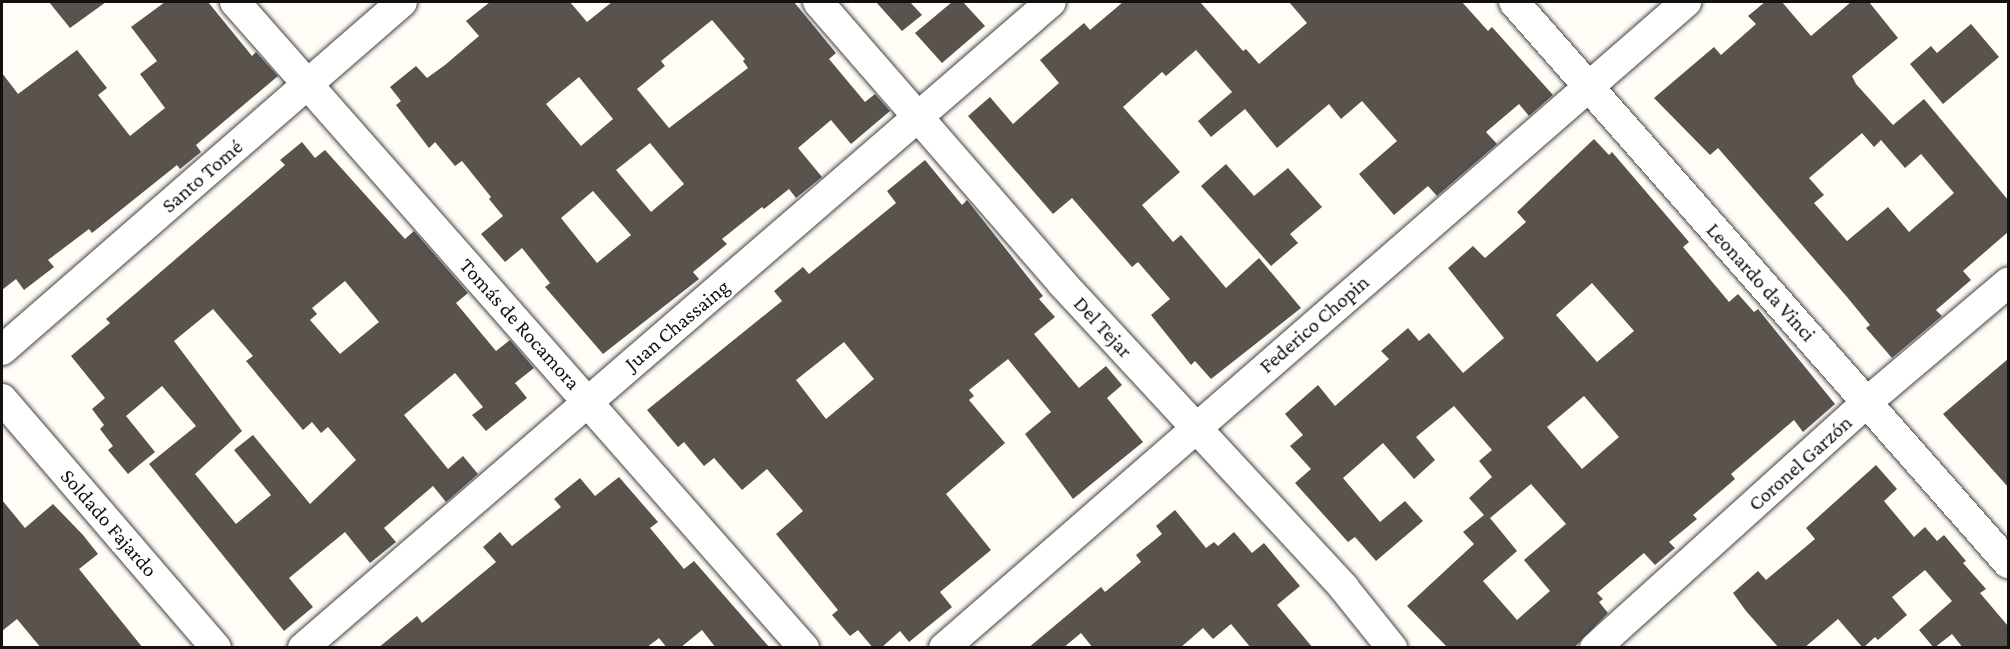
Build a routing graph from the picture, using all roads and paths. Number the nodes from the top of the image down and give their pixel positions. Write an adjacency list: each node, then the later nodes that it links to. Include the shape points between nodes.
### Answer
1 (235, 2): 7 (street, Tomás de Rocamora)
2 (402, 2): 7 (street, Santo Tomé)
3 (818, 2): 9 (street, Del Tejar)
4 (1051, 2): 9 (street, Juan Chassaing)
5 (1514, 2): 8 (street, Leonardo da Vinci)
6 (1686, 2): 8 (street, Federico Chopin)
7 (305, 85): 11 (street, Santo Tomé); 13 (street, Tomás de Rocamora)
8 (1587, 86): 14 (street, Leonardo da Vinci); 15 (street, Federico Chopin)
9 (920, 118): 13 (street, Juan Chassaing); 15 (street, Del Tejar, via 1062,283)
10 (2008, 283): 14 (street, Coronel Garzón)
11 (2, 350)
12 (2, 399): 17 (street, Soldado Fajardo)
13 (588, 401): 18 (street, Juan Chassaing); 19 (street, Tomás de Rocamora)
14 (1867, 402): 16 (street, Leonardo da Vinci); 22 (street, Coronel Garzón)
15 (1195, 428): 20 (street, Federico Chopin); 21 (street, Del Tejar, via 1344,588)
16 (2008, 563)
17 (216, 648)
18 (303, 648)
19 (804, 648)
20 (944, 648)
21 (1392, 648)
22 (1595, 648)

